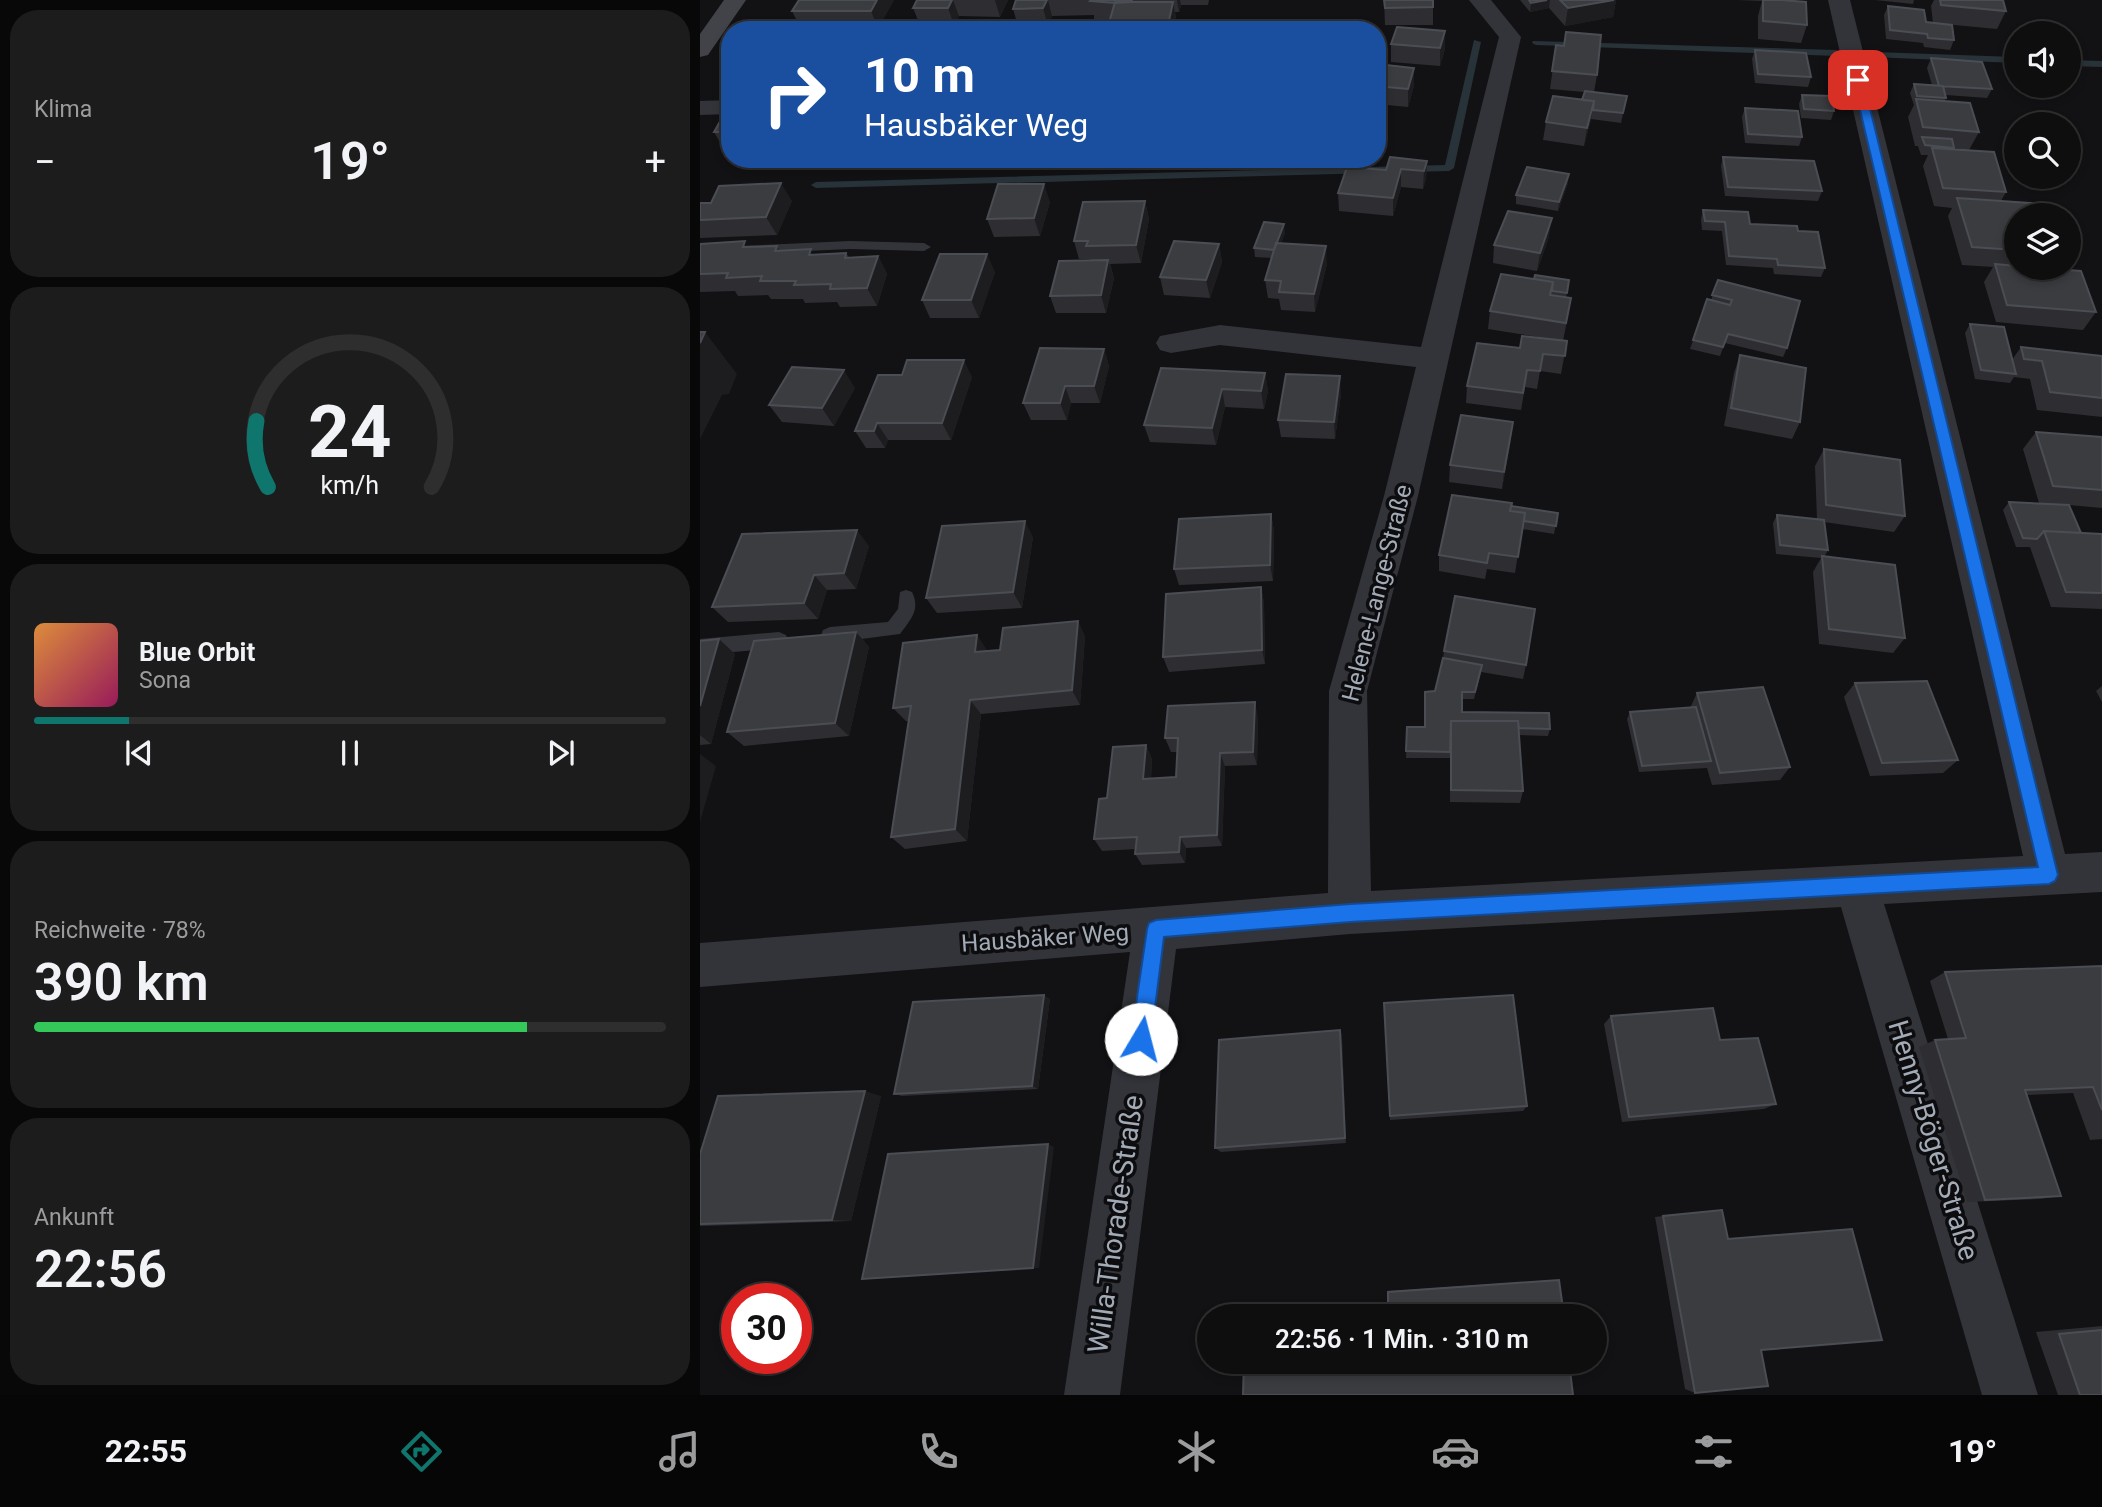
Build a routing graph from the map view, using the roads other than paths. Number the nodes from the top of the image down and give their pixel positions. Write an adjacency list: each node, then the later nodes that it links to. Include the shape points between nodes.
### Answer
1 (735, 0): 4 (main road)
2 (1480, 0): 10 (street, Helene-Lange-Straße, via 1510,37)
3 (1839, 0): 14 (street)
4 (700, 50)
5 (721, 107): 6 (street)
6 (700, 108)
7 (924, 247): 8 (lane, via 850,245)
8 (700, 252)
9 (1171, 343): 10 (street, via 1220,335)
10 (1433, 359): 16 (street, Helene-Lange-Straße, via 1348,691)
11 (906, 597): 12 (lane, via 908,610 893,629)
12 (700, 647)
13 (2102, 872): 14 (street, Hausbäker Weg)
14 (2049, 875): 15 (street, Hausbäker Weg)
15 (1857, 886): 16 (street, Hausbäker Weg); 20 (street, Henny-Böger-Straße)
16 (1350, 913): 17 (street, Hausbäker Weg)
17 (1156, 929): 18 (street, Hausbäker Weg); 19 (street, Willa-Thorade-Straße)
18 (700, 965)
19 (1092, 1395)
20 (2010, 1395)

